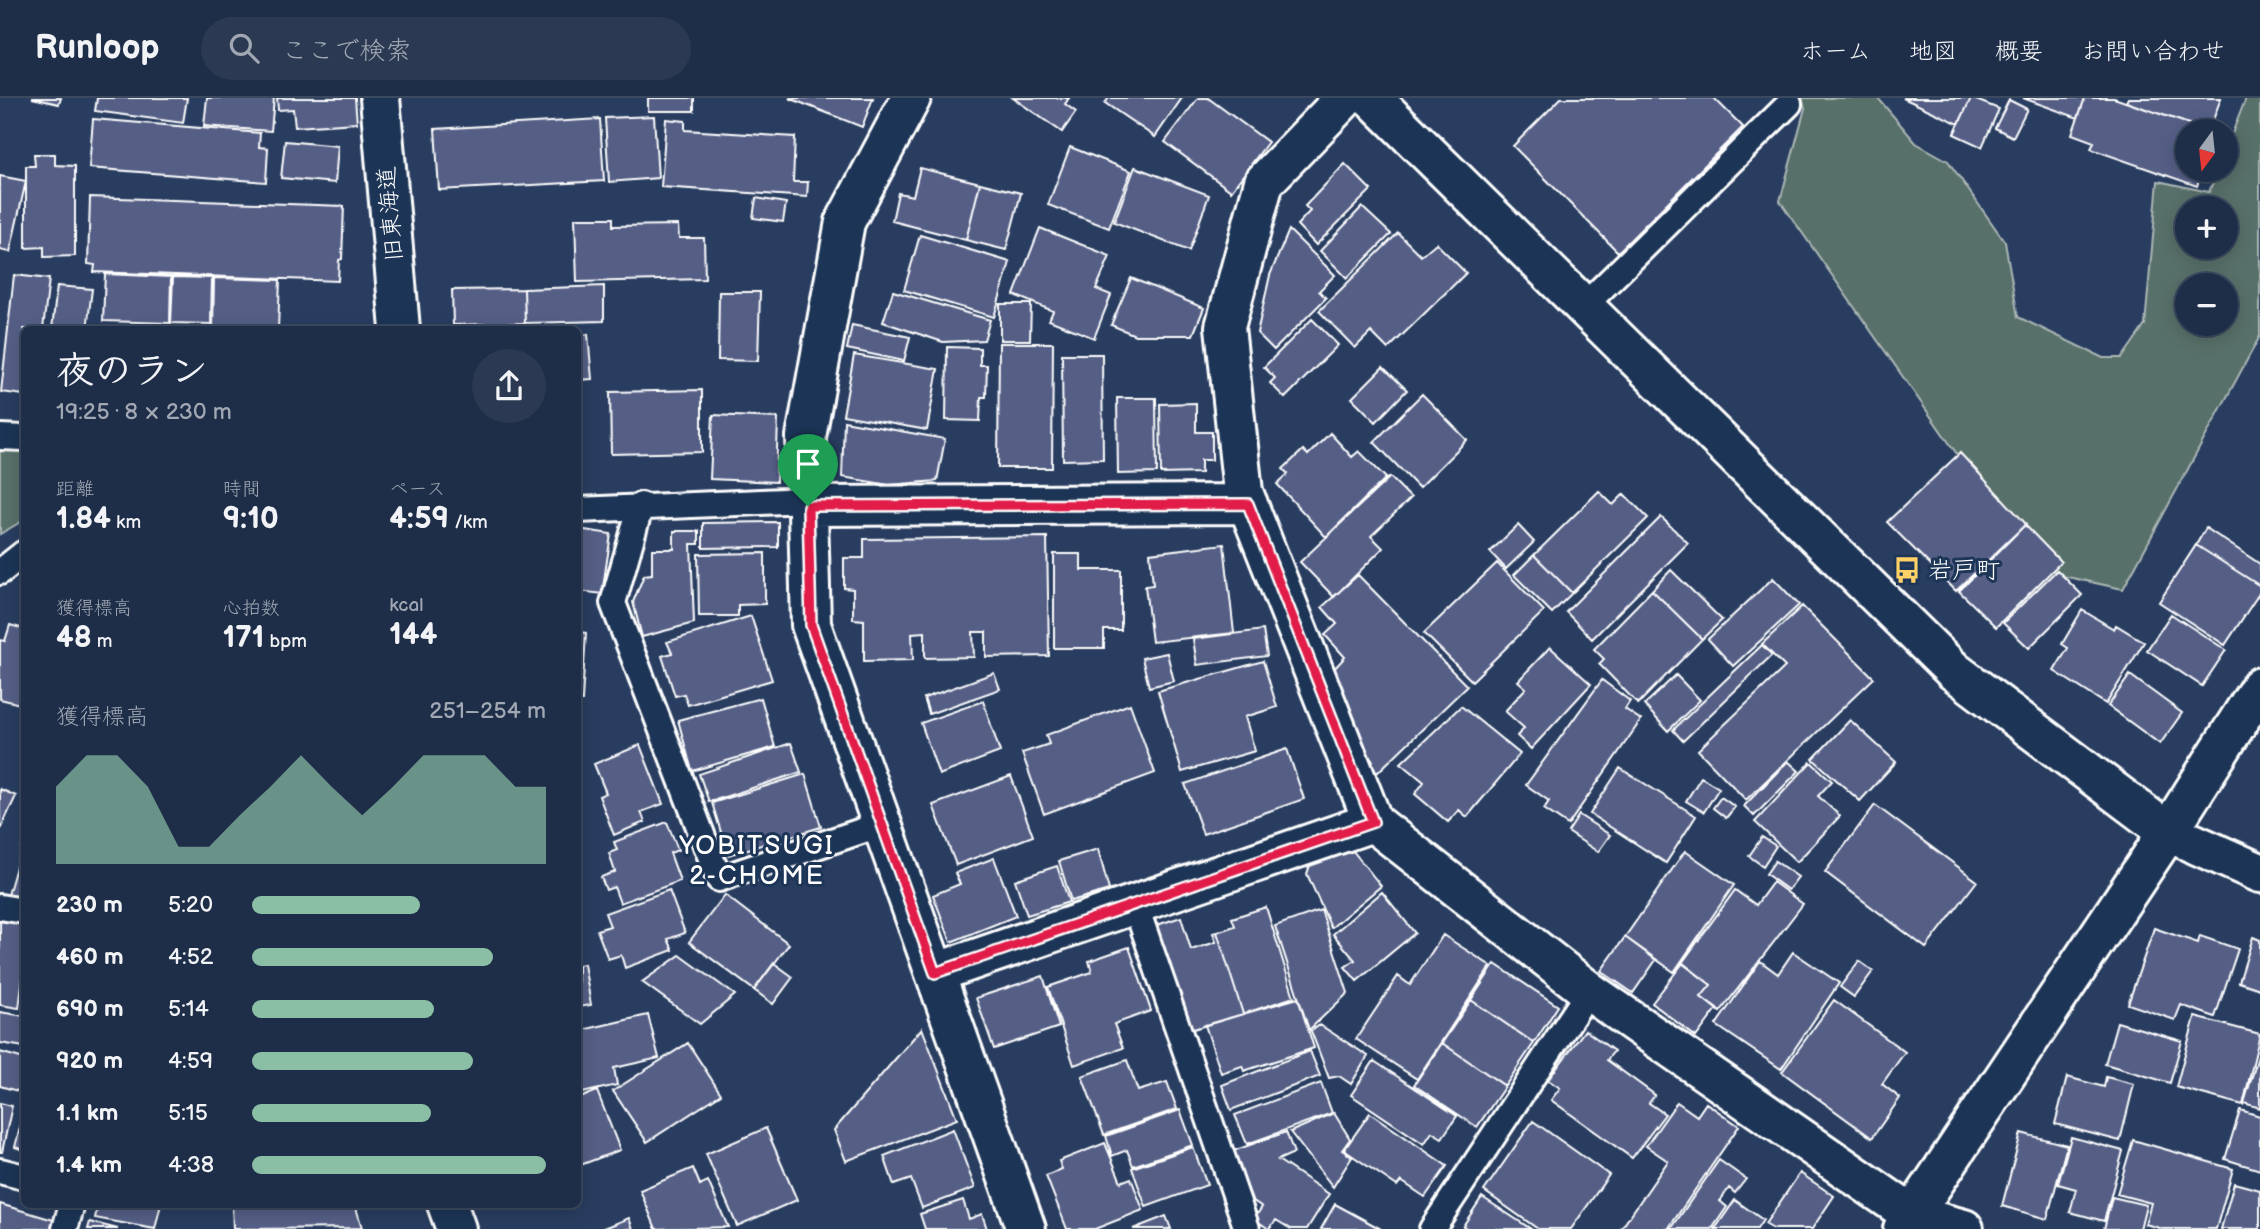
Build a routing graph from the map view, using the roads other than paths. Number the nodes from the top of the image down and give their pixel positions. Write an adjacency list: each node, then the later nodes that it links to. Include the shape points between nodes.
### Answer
1 (380, 98): 7 (street, 旧東海道)
2 (911, 98): 10 (street, via 845,222 806,437)
3 (1345, 98): 11 (street, via 1264,182 1225,327)
4 (1372, 98): 6 (street)
5 (1789, 104): 6 (lane)
6 (1584, 306): 19 (street, via 1954,671)
7 (400, 326)
8 (0, 437): 9 (lane)
9 (21, 438)
10 (808, 503): 11 (street); 12 (lane); 18 (street, via 811,625)
11 (1248, 504): 17 (street)
12 (640, 505): 13 (lane); 18 (lane, via 613,603 719,878)
13 (581, 510)
14 (21, 556): 15 (lane)
15 (0, 572)
16 (2260, 687): 19 (street)
17 (1373, 822): 21 (street); 25 (street)
18 (882, 824): 24 (street)
19 (2168, 832): 20 (street); 30 (street)
20 (2260, 873)
21 (1135, 904): 24 (street); 34 (lane)
22 (0, 907): 23 (lane)
23 (21, 910)
24 (935, 973): 33 (street)
25 (1589, 991): 30 (street); 35 (lane)
26 (0, 1171): 27 (lane)
27 (21, 1176)
28 (71, 1208): 31 (lane)
29 (448, 1208): 32 (street)
30 (1908, 1222): 36 (street)
31 (65, 1229)
32 (456, 1229)
33 (1026, 1229)
34 (1247, 1229)
35 (1432, 1229)
36 (1964, 1229)

